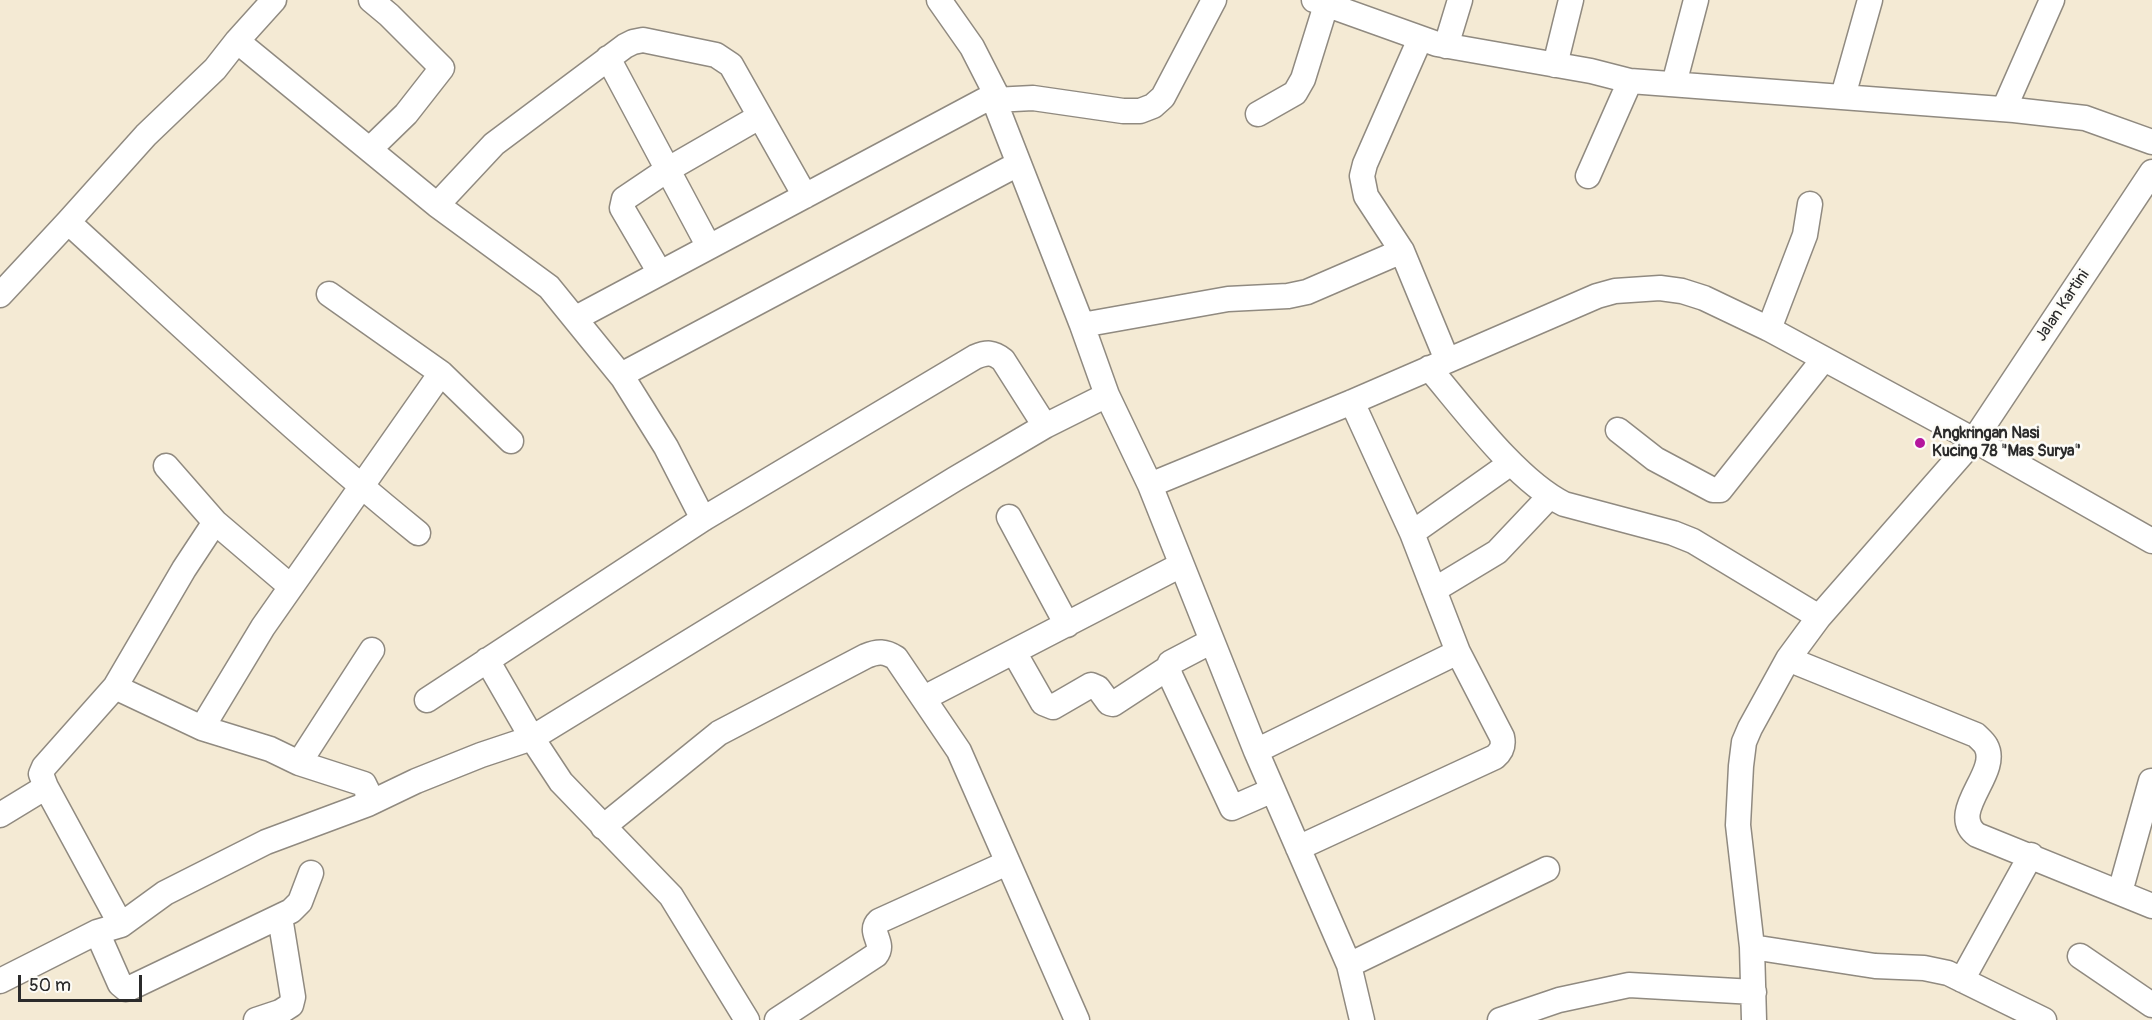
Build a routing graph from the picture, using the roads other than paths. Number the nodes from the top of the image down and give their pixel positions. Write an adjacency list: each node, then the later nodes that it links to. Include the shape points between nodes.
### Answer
1 (274, 0): 12 (street)
2 (371, 0): 24 (street, via 442,68 406,114)
3 (939, 0): 19 (street, via 972,47)
4 (1214, 0): 19 (street, via 1163,97 1154,106 1124,111 1034,98)
5 (1460, 0): 13 (street)
6 (1571, 0): 15 (street)
7 (1696, 0): 17 (street)
8 (1870, 0): 18 (street)
9 (2052, 0): 20 (street)
10 (1320, 2): 11 (street); 21 (street, via 1303,79 1295,93)
11 (1420, 39): 13 (street); 34 (street, via 1362,176 1366,196)
12 (237, 41): 24 (street); 32 (street, via 215,69 146,135)
13 (1446, 46): 15 (street)
14 (608, 58): 22 (street, via 643,40 716,55 731,65); 26 (street); 31 (street, via 494,144)
15 (1555, 65): 16 (street)
16 (1630, 81): 17 (street); 28 (street)
17 (1674, 84): 18 (street)
18 (1843, 96): 20 (street)
19 (995, 97): 25 (street); 29 (street)
20 (2004, 109): 23 (street, via 2085,118)
21 (1258, 114)
22 (759, 117): 26 (street); 29 (street)
23 (2152, 142)
24 (370, 149): 31 (street)
25 (1018, 164): 39 (street); 44 (street)
26 (667, 170): 33 (street); 35 (street, via 622,204)
27 (2152, 172): 49 (street, Jalan Kartini)
28 (1588, 176)
29 (805, 196): 33 (street)
30 (1810, 204): 40 (street, via 1805,235)
31 (437, 205): 38 (street, via 549,287)
32 (68, 222): 37 (street); 54 (street)
33 (709, 247): 35 (street)
34 (1402, 251): 39 (street, via 1307,292 1228,299); 42 (street)
35 (660, 273): 38 (street)
36 (329, 294): 43 (street)
37 (0, 295)
38 (576, 318): 44 (street)
39 (1082, 325): 45 (street)
40 (1769, 329): 41 (street); 42 (street, via 1682,291 1626,290 1597,296)
41 (1823, 360): 48 (street, via 1720,490 1713,490 1655,459); 49 (street)
42 (1438, 364): 46 (street); 51 (street)
43 (441, 373): 50 (street); 54 (street)
44 (621, 375): 57 (street, via 666,447)
45 (1107, 395): 47 (street); 53 (street)
46 (1352, 402): 53 (street); 60 (street)
47 (1045, 426): 57 (street, via 1003,360 994,353 985,353); 78 (street)
48 (1618, 430)
49 (1974, 440): 61 (street); 65 (street, Jalan Kartini)
50 (511, 441)
51 (1511, 463): 55 (street); 60 (street)
52 (166, 466): 58 (street)
53 (1150, 485): 62 (street)
54 (362, 487): 59 (street); 63 (street)
55 (1549, 497): 64 (street, via 1497,552); 65 (street, via 1693,541)
56 (1009, 517): 66 (street)
57 (703, 519): 72 (street)
58 (215, 522): 63 (street); 74 (street)
59 (418, 533)
60 (1412, 533): 64 (street)
61 (2152, 541)
62 (1181, 566): 66 (street); 67 (street)
63 (290, 586): 77 (street)
64 (1434, 590): 70 (street)
65 (1819, 617): 71 (street, Jalan Kartini)
66 (1066, 625): 69 (street)
67 (1212, 641): 73 (street, via 1173,661); 79 (street)
68 (372, 650): 80 (street)
69 (1014, 652): 73 (street, via 1049,707 1091,685 1113,704); 75 (street)
70 (1458, 652): 79 (street); 87 (street, via 1502,737 1501,752)
71 (1788, 659): 88 (street, via 1976,735 1986,744 1988,762 1966,822 1977,835); 97 (street, Jalan Kartini, via 1750,728 1741,766 1738,825)
72 (487, 660): 76 (street); 78 (street)
73 (1168, 668): 83 (street, via 1232,808)
74 (115, 687): 77 (street); 82 (street, via 44,767 41,774)
75 (924, 698): 86 (street, via 896,658 876,652 866,656 719,733); 89 (street, via 959,751)
76 (427, 700)
77 (202, 728): 80 (street, via 270,749)
78 (532, 738): 84 (street, via 438,772); 86 (street, via 561,782)
79 (1256, 751): 83 (street)
80 (299, 763): 84 (street, via 364,784)
81 (2151, 781): 92 (street)
82 (46, 787): 85 (street); 95 (street)
83 (1273, 790): 87 (street)
84 (368, 804): 95 (street, via 266,842 165,893)
85 (0, 815)
86 (603, 827): 106 (street, via 671,896)
87 (1299, 848): 99 (street)
88 (2031, 855): 92 (street); 100 (street)
89 (1007, 863): 107 (street, via 879,921 874,925 880,946 876,955); 108 (street)
90 (1547, 869): 99 (street)
91 (311, 873): 94 (street, via 300,902)
92 (2120, 892): 93 (street)
93 (2152, 906)
94 (280, 917): 96 (street, via 126,989 120,984); 105 (street, via 293,997 291,1005 280,1012)
95 (121, 925): 96 (street)
96 (97, 932): 101 (street)
97 (1752, 947): 100 (street, via 1886,967 1924,968); 102 (street, Jalan Kartini)
98 (2080, 956): 103 (street)
99 (1349, 965): 104 (street)
100 (1962, 980): 111 (street)
101 (0, 981)
102 (1754, 992): 109 (street, via 1629,985 1559,1000); 110 (street, Jalan Kartini)
103 (2152, 1005)
104 (1361, 1019)
105 (256, 1020)
106 (747, 1020)
107 (777, 1020)
108 (1077, 1020)
109 (1500, 1020)
110 (1754, 1020)
111 (2044, 1020)

